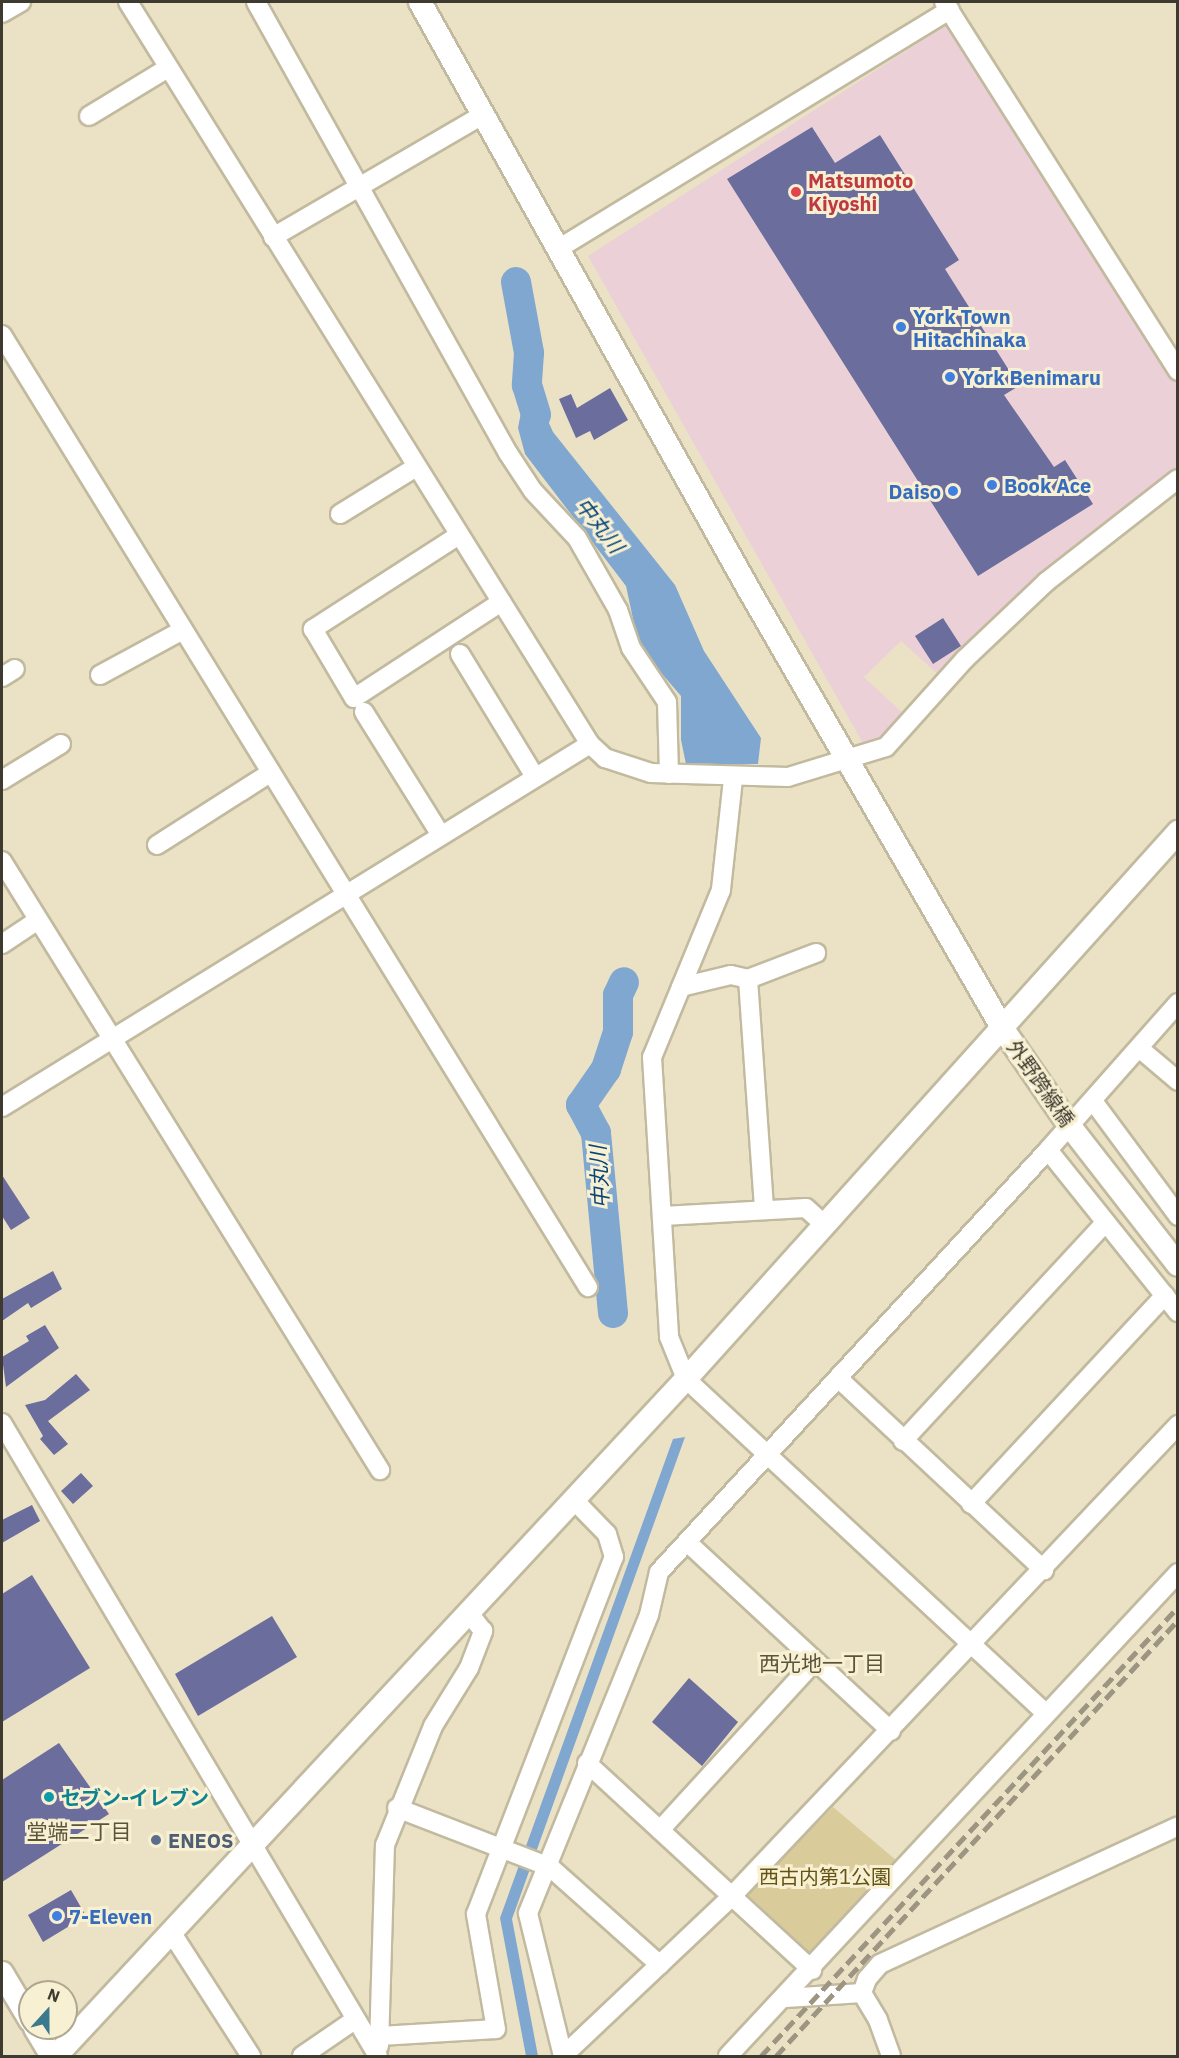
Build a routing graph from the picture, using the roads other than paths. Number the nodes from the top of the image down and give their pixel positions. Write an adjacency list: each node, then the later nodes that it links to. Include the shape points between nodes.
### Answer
1 (21, 2): 6 (street)
2 (128, 2): 7 (street)
3 (256, 2): 10 (street)
4 (420, 2): 8 (street, 外野跨線橋)
5 (947, 6): 12 (street); 14 (street)
6 (2, 13)
7 (168, 68): 9 (street); 11 (street)
8 (483, 114): 10 (street); 12 (street, 外野跨線橋)
9 (89, 116)
10 (362, 186): 11 (street); 28 (street, via 508,453 533,491 577,538 618,610 631,648 667,702)
11 (273, 237): 15 (street)
12 (558, 249): 26 (street, 外野跨線橋)
13 (2, 335): 20 (street)
14 (1178, 371)
15 (416, 467): 17 (street); 18 (street)
16 (1178, 479): 26 (street, via 1046,582 965,659 886,747)
17 (340, 514)
18 (459, 535): 19 (street); 19 (street, via 313,629 354,698)
19 (501, 602): 25 (street)
20 (181, 631): 22 (street); 27 (street)
21 (460, 654): 29 (street)
22 (100, 675)
23 (364, 712): 33 (street)
24 (61, 744): 31 (street)
25 (590, 744): 28 (street, via 605,758); 29 (street)
26 (848, 760): 30 (street, via 788,777); 43 (street, 外野跨線橋)
27 (270, 772): 34 (street); 36 (street)
28 (669, 774): 30 (street)
29 (535, 777): 33 (street)
30 (733, 779): 41 (street, via 721,890)
31 (2, 780)
32 (1178, 832): 43 (street)
33 (441, 835): 36 (street)
34 (157, 845)
35 (2, 861): 37 (street)
36 (346, 893): 44 (street); 57 (street)
37 (38, 920): 38 (street); 44 (street)
38 (2, 944)
39 (816, 952): 40 (street)
40 (748, 979): 41 (street, via 731,975); 51 (street)
41 (681, 987): 52 (street, via 652,1057)
42 (1178, 1003): 45 (street)
43 (1003, 1029): 49 (street, 外野跨線橋); 55 (street)
44 (112, 1038): 48 (street); 66 (street)
45 (1139, 1048): 46 (street); 47 (street)
46 (1178, 1081)
47 (1093, 1101): 49 (street); 53 (street)
48 (2, 1107)
49 (1074, 1131): 50 (street); 56 (street, 外野跨線橋)
50 (1048, 1150): 54 (street); 60 (street)
51 (764, 1208): 52 (street); 55 (street, via 806,1208)
52 (663, 1216): 61 (street, via 669,1337)
53 (1178, 1216)
54 (1104, 1224): 58 (street); 64 (street)
55 (826, 1226): 61 (street)
56 (1178, 1265)
57 (588, 1287)
58 (1165, 1295): 59 (street); 68 (street)
59 (1178, 1312)
60 (838, 1378): 64 (street); 65 (street)
61 (686, 1379): 65 (street); 67 (street)
62 (2, 1423): 81 (street)
63 (1178, 1425): 70 (street)
64 (903, 1441): 68 (street)
65 (767, 1455): 69 (street); 73 (street)
66 (380, 1470)
67 (573, 1499): 72 (street); 82 (street, via 608,1534 614,1557)
68 (971, 1504): 70 (street)
69 (687, 1542): 74 (street); 77 (street, via 659,1572 649,1615)
70 (1044, 1569): 73 (street)
71 (1178, 1573): 75 (street)
72 (469, 1613): 78 (street, via 483,1632 469,1668 433,1726); 81 (street)
73 (973, 1646): 75 (street); 76 (street)
74 (815, 1661): 76 (street); 79 (street)
75 (1046, 1713): 87 (street)
76 (891, 1731): 84 (street)
77 (587, 1763): 79 (street); 83 (street)
78 (397, 1808): 82 (street); 93 (street, via 385,1845)
79 (660, 1830): 84 (street)
80 (1176, 1831): 89 (street, via 880,1964)
81 (255, 1843): 85 (street); 92 (street)
82 (497, 1849): 83 (street); 93 (street, via 476,1914 496,2029)
83 (550, 1867): 86 (street); 99 (street, via 528,1913)
84 (732, 1896): 86 (street); 87 (street)
85 (173, 1935): 95 (street); 96 (street)
86 (660, 1965): 99 (street)
87 (812, 1970): 90 (street)
88 (2, 1973): 91 (street)
89 (862, 1993): 90 (street); 101 (street, via 878,2020)
90 (786, 1998): 100 (street)
91 (18, 2000)
92 (356, 2019): 97 (street); 98 (street)
93 (380, 2036): 98 (street)
94 (43, 2040): 95 (street)
95 (54, 2056)
96 (251, 2056)
97 (302, 2056)
98 (378, 2056)
99 (563, 2056)
100 (728, 2056)
101 (891, 2056)

